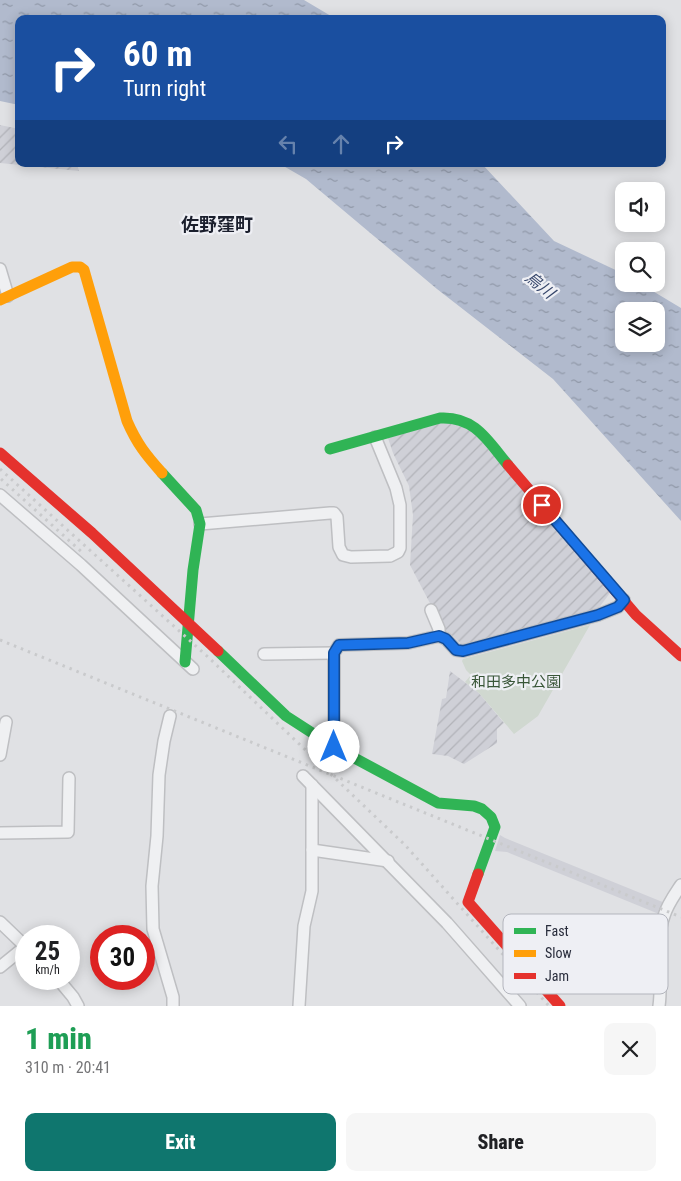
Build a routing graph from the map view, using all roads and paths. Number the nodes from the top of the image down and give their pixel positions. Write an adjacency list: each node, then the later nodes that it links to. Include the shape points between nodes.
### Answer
1 (0, 269): 2 (street)
2 (4, 298): 7 (street, via 72,267 84,270 132,434 144,453 196,510)
3 (375, 436): 4 (street); 7 (street, via 400,505 400,548 395,554 351,558 343,555 339,547 337,517 330,512); 8 (street, via 440,418 455,416 469,422)
4 (330, 449)
5 (0, 453): 10 (street)
6 (0, 495): 10 (street, via 189,666)
7 (200, 524): 10 (street)
8 (624, 600): 11 (street, via 618,607 598,615 463,651 456,650); 14 (street)
9 (431, 610): 11 (street)
10 (189, 623): 17 (street, via 286,716)
11 (439, 636): 12 (street, via 408,643 339,645)
12 (334, 653): 13 (street); 17 (street)
13 (264, 654)
14 (681, 656)
15 (170, 716): 38 (street, via 159,775 152,903 153,929)
16 (6, 722): 18 (street)
17 (334, 747): 29 (street, via 438,803 474,806 491,818 495,827 492,840 468,902)
18 (0, 754)
19 (303, 776): 21 (street)
20 (70, 778): 22 (street, via 68,832)
21 (312, 786): 23 (street); 24 (street)
22 (0, 833)
23 (312, 850): 24 (street); 36 (street, via 312,891 304,926)
24 (388, 861): 32 (street)
25 (681, 885): 26 (street)
26 (665, 914)
27 (0, 922): 28 (street)
28 (15, 936)
29 (503, 942)
30 (15, 955): 31 (street)
31 (0, 967)
32 (503, 987)
33 (67, 990): 37 (street)
34 (509, 994): 39 (street)
35 (549, 994): 40 (street)
36 (299, 1001)
37 (78, 1006)
38 (173, 1006)
39 (520, 1006)
40 (560, 1006)

